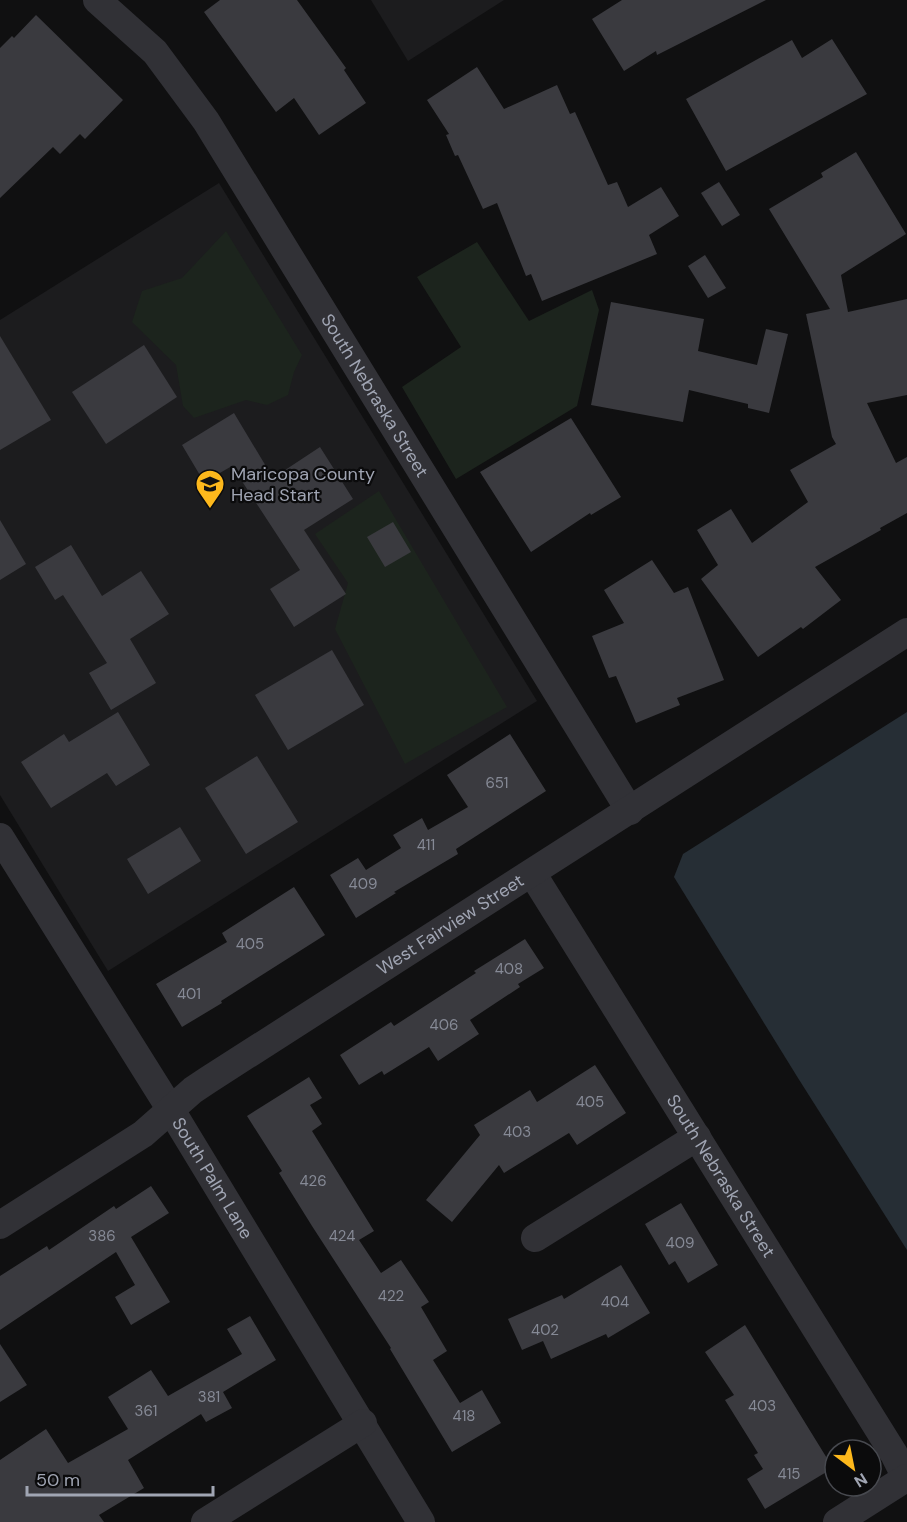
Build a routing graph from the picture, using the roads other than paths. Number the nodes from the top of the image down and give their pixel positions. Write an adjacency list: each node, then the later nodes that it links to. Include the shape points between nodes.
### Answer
1 (97, 0): 3 (street, South Nebraska Street, via 155,52 206,121)
2 (907, 632): 3 (street, West Fairview Street)
3 (630, 811): 5 (street, West Fairview Street)
4 (0, 837): 6 (street, South Palm Lane)
5 (532, 873): 6 (street, West Fairview Street, via 208,1080); 7 (street, South Nebraska Street)
6 (171, 1110): 8 (street, West Fairview Street, via 143,1134); 10 (street, South Palm Lane)
7 (697, 1137): 9 (street); 11 (street, South Nebraska Street)
8 (0, 1225)
9 (535, 1238)
10 (363, 1423): 12 (street); 13 (street, South Palm Lane)
11 (906, 1479): 14 (street)
12 (205, 1522)
13 (422, 1522)
14 (837, 1522)

